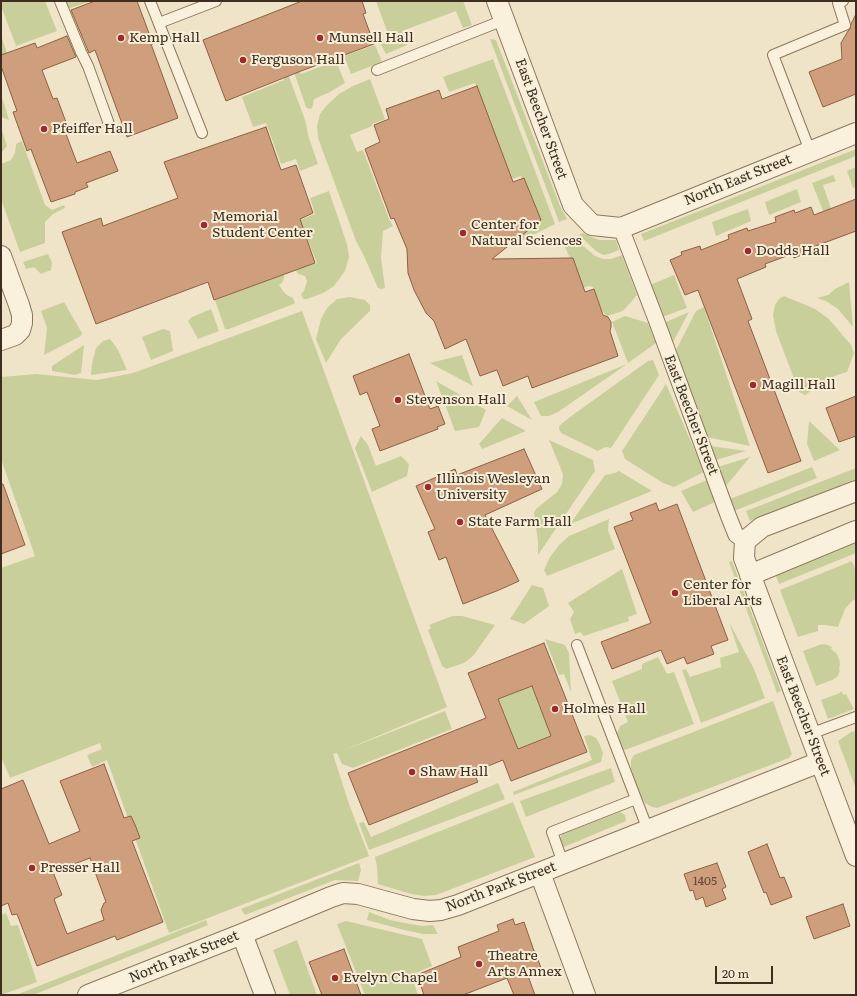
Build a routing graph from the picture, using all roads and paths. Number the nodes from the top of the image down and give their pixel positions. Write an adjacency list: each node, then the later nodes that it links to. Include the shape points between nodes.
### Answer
1 (60, 1): 9 (lane)
2 (150, 1): 7 (lane)
3 (216, 1): 7 (lane)
4 (497, 1): 6 (street, East Beecher Street)
5 (843, 1): 12 (lane, via 838,3 845,25 773,55)
6 (504, 20): 8 (lane); 13 (street, East Beecher Street, via 573,205 592,225)
7 (159, 23): 10 (lane)
8 (377, 70)
9 (109, 124)
10 (202, 132)
11 (856, 133): 12 (street, North East Street)
12 (810, 151): 13 (street, North East Street)
13 (621, 228): 18 (street, East Beecher Street, via 733,529 736,535)
14 (1, 256): 15 (street, via 22,315 20,330)
15 (1, 340)
16 (856, 491): 18 (street, via 762,527)
17 (856, 531): 19 (street)
18 (745, 541): 19 (street, East Beecher Street, via 744,558)
19 (750, 575): 22 (street, East Beecher Street)
20 (577, 644): 24 (lane)
21 (856, 717): 22 (lane)
22 (810, 734): 23 (street, East Beecher Street)
23 (820, 762): 25 (street, North Park Street); 26 (street, East Beecher Street)
24 (636, 799): 25 (lane); 27 (lane, via 552,832)
25 (648, 830): 27 (street, North Park Street)
26 (856, 856)
27 (563, 863): 28 (street, North Park Street)
28 (540, 872): 29 (street, North Park Street, via 441,910 413,909 358,894 343,894); 32 (street)
29 (242, 934): 30 (street, North Park Street); 31 (street)
30 (88, 995)
31 (265, 995)
32 (585, 995)

